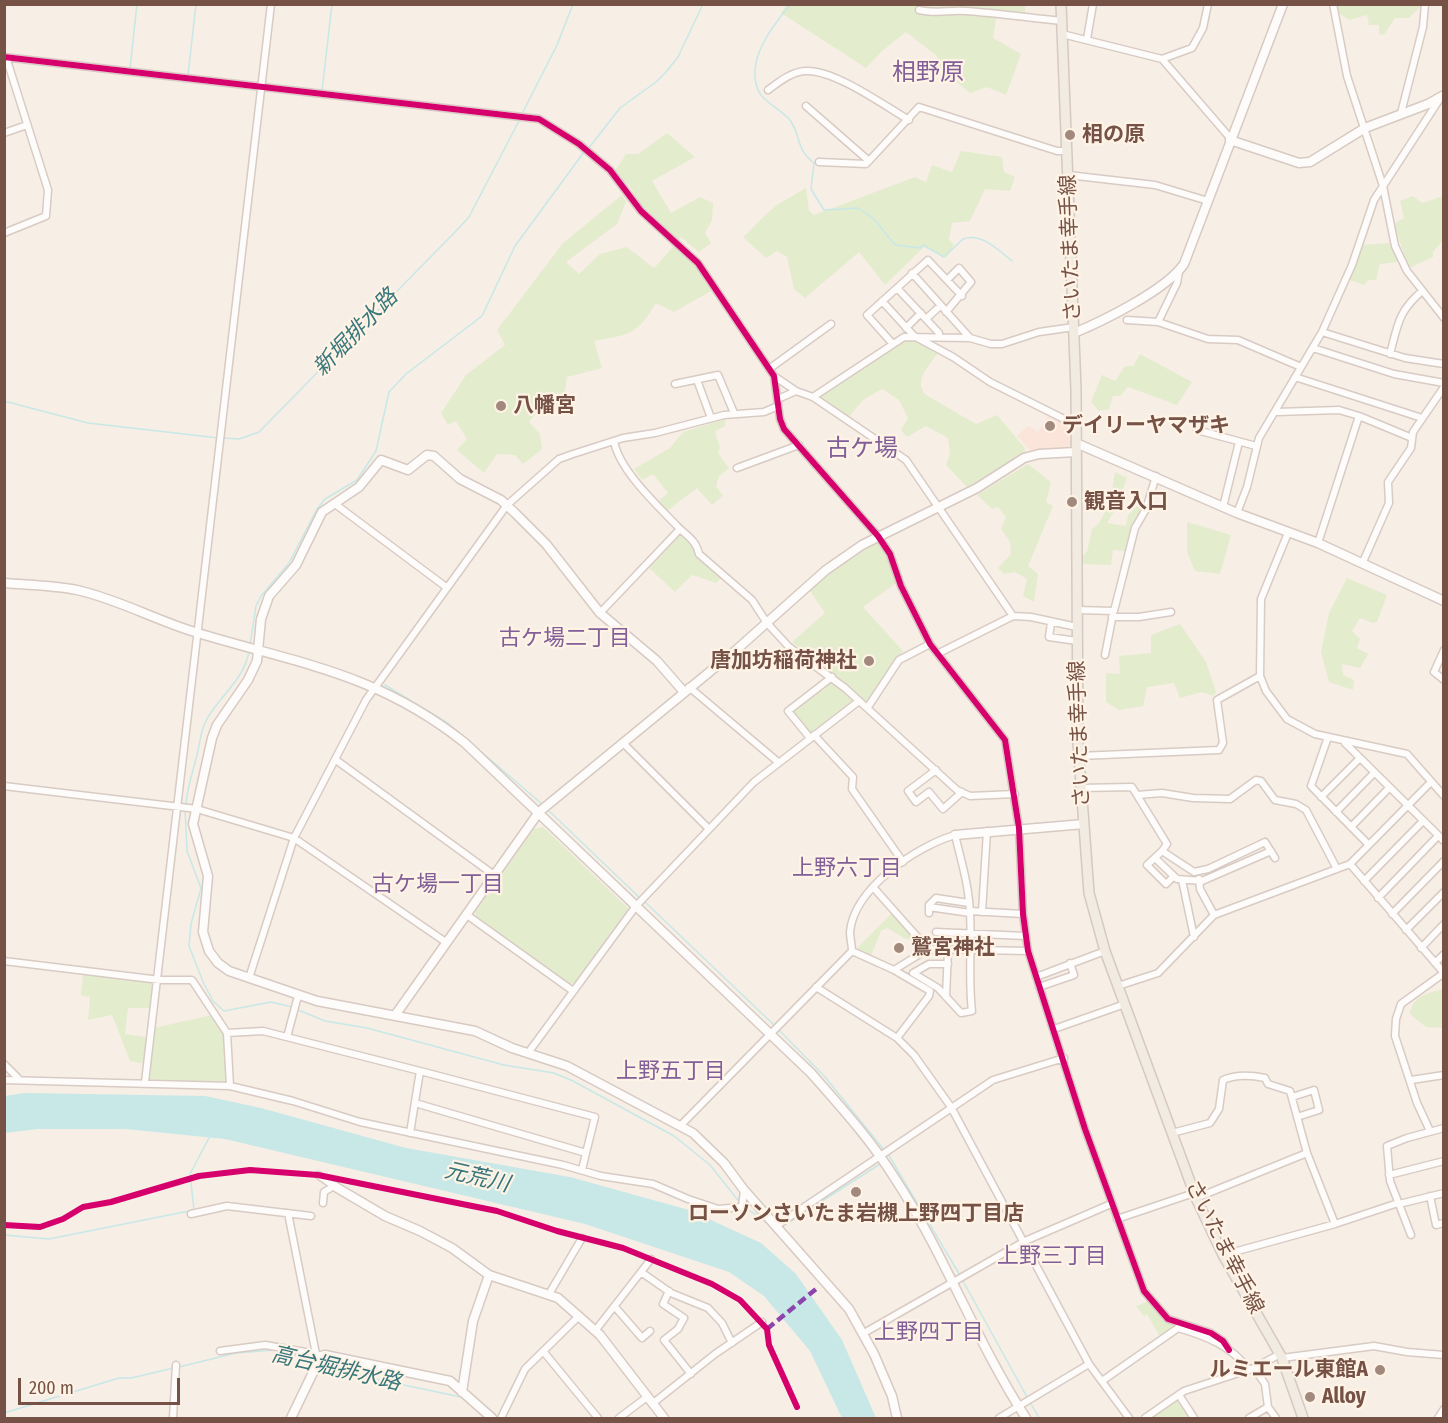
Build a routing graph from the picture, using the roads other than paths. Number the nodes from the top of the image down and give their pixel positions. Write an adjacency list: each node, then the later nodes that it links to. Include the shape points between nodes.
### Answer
1 (271, 4): 14 (street)
2 (1061, 4): 9 (main road, さいたま幸手線)
3 (1093, 4): 11 (street)
4 (1208, 4): 13 (street, via 1203,28 1192,48)
5 (1283, 4): 23 (street)
6 (1333, 4): 21 (street, via 1347,76)
7 (1425, 4): 18 (street)
8 (919, 10): 9 (street)
9 (1062, 21): 10 (main road, さいたま幸手線)
10 (1062, 34): 11 (street); 24 (main road, さいたま幸手線)
11 (1087, 39): 13 (street)
12 (5, 57): 14 (street); 20 (street)
13 (1162, 59): 23 (street)
14 (262, 86): 59 (street, via 527,117 546,123 610,170 641,211 698,263); 104 (street)
15 (768, 90): 19 (street, via 787,76 804,71 823,72)
16 (1443, 96): 18 (street); 28 (street)
17 (806, 106): 25 (street)
18 (1401, 113): 21 (street)
19 (909, 120): 24 (street, via 919,107); 25 (street)
20 (27, 125): 22 (street); 30 (street, via 48,189 46,216)
21 (1365, 129): 23 (street, via 1305,163); 28 (street)
22 (4, 133)
23 (1230, 140): 29 (street)
24 (1067, 152): 27 (main road, さいたま幸手線)
25 (869, 161): 26 (street)
26 (819, 162)
27 (1068, 175): 29 (street, via 1155,185); 49 (main road, さいたま幸手線)
28 (1383, 186): 35 (street, via 1395,246); 50 (street)
29 (1208, 201): 31 (street)
30 (4, 233)
31 (1179, 271): 46 (street); 49 (street, via 1142,297)
32 (912, 273): 33 (street, via 928,260); 34 (street); 38 (street)
33 (947, 280): 36 (street); 36 (street, via 959,268 971,282)
34 (897, 288): 37 (street); 40 (street)
35 (1422, 291): 42 (street); 56 (street, via 1401,313)
36 (962, 296): 39 (street)
37 (882, 301): 41 (street); 48 (street)
38 (940, 306): 39 (street); 43 (street)
39 (946, 312): 53 (street)
40 (921, 314): 43 (street); 48 (street)
41 (867, 315): 45 (street); 54 (street)
42 (1443, 318)
43 (926, 319): 52 (street)
44 (1126, 320): 46 (street)
45 (860, 321)
46 (1158, 322): 58 (street, via 1208,339 1238,340)
47 (831, 324): 59 (street)
48 (906, 328): 51 (street)
49 (1074, 330): 53 (street, via 1039,332 1002,344); 73 (main road, さいたま幸手線)
50 (1323, 332): 55 (street); 56 (street)
51 (914, 336): 52 (street); 54 (street); 73 (street, via 990,382)
52 (939, 337): 53 (street)
53 (970, 338)
54 (892, 343): 66 (street)
55 (1313, 348): 58 (street); 64 (street)
56 (1390, 354): 57 (street)
57 (1443, 364)
58 (1301, 367): 61 (street)
59 (769, 369): 60 (street)
60 (774, 376): 65 (street); 67 (street)
61 (1295, 377): 68 (street); 72 (street)
62 (697, 380): 63 (street); 69 (street, via 718,375); 71 (street)
63 (675, 384)
64 (1443, 385): 72 (street)
65 (796, 391): 66 (street); 67 (street)
66 (813, 397): 85 (street, via 906,460)
67 (778, 403): 69 (street, via 764,412); 78 (street, via 784,429)
68 (1277, 412): 70 (street, via 1329,409); 79 (street)
69 (734, 413): 71 (street)
70 (1359, 416): 75 (street); 91 (street)
71 (711, 418): 76 (street)
72 (1422, 418): 75 (street)
73 (1076, 425): 80 (main road, さいたま幸手線)
74 (1197, 430): 77 (street)
75 (1412, 438): 92 (street, via 1411,448 1388,482 1389,503)
76 (614, 441): 84 (street, via 559,459); 88 (street, via 625,466)
77 (1239, 442): 79 (street); 86 (street)
78 (799, 445): 81 (street); 90 (street)
79 (1256, 446): 87 (street)
80 (1076, 447): 82 (street); 85 (street, via 1024,458 977,489); 96 (main road, さいたま幸手線)
81 (737, 468)
82 (1156, 476): 86 (street); 99 (street, via 1146,509 1135,528)
83 (335, 504): 84 (street, via 359,486 381,460 408,470 427,455); 94 (street); 107 (street, via 322,513 296,566 269,596 261,619)
84 (507, 505): 94 (street); 98 (street, via 546,544)
85 (940, 507): 90 (street); 100 (street)
86 (1223, 507): 87 (street)
87 (1237, 513): 89 (street)
88 (680, 529): 98 (street); 101 (street, via 697,543 699,554 752,600)
89 (1288, 533): 91 (street); 111 (street, via 1261,599)
90 (878, 536): 101 (street, via 826,570); 106 (street, via 890,554)
91 (1318, 543): 92 (street)
92 (1362, 564): 95 (street)
93 (4, 583): 104 (street, via 80,591)
94 (446, 587): 114 (street)
95 (1443, 601)
96 (1077, 610): 99 (street); 103 (main road, さいたま幸手線)
97 (1171, 612): 99 (street, via 1140,617)
98 (600, 613): 115 (street)
99 (1113, 614): 110 (street)
100 (1013, 616): 102 (street); 109 (street)
101 (767, 622): 112 (street, via 789,647); 115 (street)
102 (1051, 623): 103 (street); 105 (street, via 1049,637)
103 (1077, 627): 105 (main road, さいたま幸手線)
104 (197, 633): 107 (street); 138 (street)
105 (1077, 641): 122 (main road, さいたま幸手線)
106 (930, 644): 109 (street); 117 (street, via 899,660)
107 (261, 649): 114 (street); 139 (street, via 248,680 217,725)
108 (1443, 650): 113 (street, via 1434,672)
109 (939, 653): 133 (street, via 1000,729 1009,752)
110 (1105, 655)
111 (1260, 676): 119 (street, via 1287,719); 122 (street, via 1217,700 1222,736 1219,750)
112 (832, 677): 116 (street); 118 (street, via 788,711)
113 (1443, 680)
114 (374, 686): 124 (street); 140 (street, via 446,728)
115 (686, 690): 121 (street); 125 (street)
116 (859, 701): 117 (street); 118 (street)
117 (868, 707): 126 (street)
118 (812, 736): 125 (street); 156 (street, via 854,777 852,789)
119 (1328, 738): 120 (street); 136 (street, via 1311,781)
120 (1346, 742): 123 (street); 128 (street, via 1407,754)
121 (623, 743): 140 (street); 146 (street)
122 (1079, 756): 130 (main road, さいたま幸手線)
123 (1359, 759): 127 (street); 136 (street)
124 (336, 760): 150 (street); 160 (street)
125 (778, 762): 146 (street)
126 (936, 770): 132 (street); 132 (street, via 908,791 916,802 929,792 943,809)
127 (1374, 773): 131 (street); 141 (street)
128 (1431, 782): 135 (street); 137 (street)
129 (4, 786): 138 (street)
130 (1081, 788): 134 (street, via 1130,785); 143 (main road, さいたま幸手線)
131 (1389, 788): 137 (street); 144 (street)
132 (962, 792): 133 (street, via 970,796)
133 (1015, 794): 145 (street)
134 (1137, 795): 153 (street, via 1167,844); 158 (street, via 1162,793 1230,799 1256,780 1261,781 1275,800 1306,810)
135 (1443, 796)
136 (1321, 797): 141 (street)
137 (1407, 806): 142 (street); 152 (street)
138 (178, 807): 139 (street); 199 (street)
139 (197, 809): 150 (street); 198 (street, via 193,824 208,876 203,932 218,963)
140 (539, 812): 160 (street); 169 (street)
141 (1336, 812): 144 (street)
142 (1423, 821): 149 (street); 164 (street)
143 (1083, 824): 145 (street); 189 (main road, さいたま幸手線, via 1089,892)
144 (1351, 827): 152 (street)
145 (1019, 828): 147 (street); 172 (street)
146 (709, 829): 169 (street)
147 (987, 831): 148 (street); 171 (street)
148 (955, 835): 156 (street, via 940,839); 168 (street)
149 (1438, 836): 151 (street); 167 (street)
150 (294, 838): 182 (street); 198 (street)
151 (1443, 841)
152 (1368, 844): 157 (street)
153 (1162, 851): 154 (street); 159 (street)
154 (1155, 858): 161 (street); 161 (street, via 1147,865 1166,884)
155 (1443, 861): 173 (street)
156 (903, 862): 165 (street)
157 (1350, 864): 158 (street); 164 (street)
158 (1336, 869): 175 (street)
159 (1198, 872): 163 (street); 163 (street, via 1265,842 1273,855)
160 (494, 875): 174 (street)
161 (1174, 876): 162 (street)
162 (1182, 880): 163 (street); 181 (street)
163 (1200, 881): 175 (street, via 1200,889)
164 (1364, 881): 167 (street)
165 (873, 887): 184 (street); 187 (street, via 850,932)
166 (1443, 892): 177 (street)
167 (1378, 898): 173 (street)
168 (969, 903): 170 (street); 170 (street, via 936,898 929,910)
169 (636, 906): 203 (street); 210 (street)
170 (970, 912): 171 (street); 179 (street)
171 (982, 912): 172 (street)
172 (1023, 914): 180 (street)
173 (1392, 914): 177 (street)
174 (467, 915): 182 (street); 203 (street)
175 (1214, 915): 181 (street)
176 (1443, 924): 183 (street)
177 (1406, 930): 183 (street)
178 (936, 932): 179 (street)
179 (970, 935): 180 (street); 186 (street)
180 (1026, 936): 188 (street)
181 (1194, 938): 200 (street, via 1158,973)
182 (447, 943): 207 (street)
183 (1421, 948): 193 (street)
184 (928, 949): 185 (street); 195 (street)
185 (948, 950): 186 (street); 194 (street)
186 (969, 950): 188 (street); 205 (street, via 972,1011 961,1012)
187 (852, 951): 195 (street); 201 (street)
188 (1028, 951): 197 (street)
189 (1105, 951): 192 (street); 200 (main road, さいたま幸手線)
190 (1443, 954): 193 (street)
191 (4, 961): 199 (street)
192 (1070, 963): 197 (street); 202 (street, via 1074,975)
193 (1435, 963): 196 (street)
194 (948, 964): 205 (street); 205 (street, via 929,964 913,973 939,988)
195 (894, 970): 212 (street, via 930,991)
196 (1443, 973): 220 (street, via 1401,1004 1396,1019 1395,1036)
197 (1036, 977): 202 (street)
198 (249, 978): 204 (street)
199 (157, 979): 209 (street, via 192,980); 221 (street)
200 (1118, 986): 206 (main road, さいたま幸手線)
201 (816, 987): 210 (street); 212 (street)
202 (1040, 987): 208 (street)
203 (573, 991): 213 (street)
204 (298, 996): 207 (street); 211 (street)
205 (946, 997)
206 (1125, 1004): 208 (street); 231 (main road, さいたま幸手線)
207 (396, 1014): 213 (street, via 475,1031)
208 (1054, 1029): 214 (street)
209 (226, 1033): 211 (street, via 263,1031); 222 (street)
210 (769, 1034): 227 (street); 234 (street, via 863,1131)
211 (287, 1037): 216 (street)
212 (897, 1038): 225 (street)
213 (528, 1053): 227 (street, via 575,1070)
214 (1064, 1058): 225 (street, via 993,1080); 245 (street)
215 (4, 1064): 218 (street)
216 (420, 1071): 224 (street); 232 (street, via 595,1117)
217 (1443, 1075): 220 (street)
218 (18, 1078): 219 (street); 221 (street)
219 (4, 1080)
220 (1411, 1080): 229 (street)
221 (145, 1082): 222 (street)
222 (230, 1086): 230 (street)
223 (1292, 1097): 226 (street); 226 (street, via 1314,1090 1319,1110); 231 (street, via 1290,1091 1268,1084 1265,1078 1228,1078 1223,1080 1217,1114 1210,1123)
224 (415, 1103): 230 (street); 232 (street)
225 (951, 1107): 234 (street); 256 (street)
226 (1297, 1117): 233 (street)
227 (681, 1125): 240 (street, via 724,1163)
228 (1443, 1128): 229 (street)
229 (1430, 1131): 237 (street, via 1387,1146)
230 (410, 1133): 236 (street)
231 (1172, 1133): 242 (main road, さいたま幸手線)
232 (586, 1153): 236 (street)
233 (1307, 1153): 242 (street); 252 (street)
234 (880, 1156): 253 (street); 261 (street)
235 (1443, 1161): 237 (street)
236 (582, 1170): 240 (street, via 654,1184 718,1209 742,1207)
237 (1389, 1174): 246 (street)
238 (318, 1175): 239 (street)
239 (334, 1186): 244 (street, via 324,1192); 260 (street, via 452,1248)
240 (744, 1190): 253 (street)
241 (1443, 1193): 243 (street)
242 (1195, 1196): 250 (street); 257 (main road, さいたま幸手線)
243 (1430, 1196): 246 (street); 251 (street, via 1436,1225)
244 (323, 1203)
245 (1111, 1204): 250 (street); 256 (street)
246 (1399, 1204): 252 (street); 254 (street)
247 (288, 1213): 248 (street, via 227,1206); 249 (street); 275 (street)
248 (191, 1214)
249 (311, 1215)
250 (1117, 1219): 271 (street, via 1144,1291 1162,1315 1211,1333)
251 (1443, 1223)
252 (1335, 1224): 257 (street)
253 (776, 1226): 269 (street, via 823,1276)
254 (1411, 1235)
255 (582, 1238): 263 (street)
256 (1025, 1241): 261 (street); 277 (street)
257 (1223, 1255): 276 (main road, さいたま幸手線)
258 (651, 1259): 259 (street)
259 (641, 1272): 262 (street); 264 (street)
260 (489, 1275): 263 (street); 282 (street, via 473,1321)
261 (952, 1281): 269 (street); 285 (street)
262 (669, 1291): 270 (street, via 708,1308 722,1323); 280 (street, via 663,1304 684,1318 664,1340)
263 (549, 1294): 265 (street)
264 (616, 1308): 267 (street); 268 (street, via 642,1338)
265 (579, 1316): 267 (street); 273 (street)
266 (762, 1322): 270 (street)
267 (595, 1331): 284 (street)
268 (650, 1331)
269 (864, 1333): 295 (street)
270 (732, 1343): 280 (street)
271 (1229, 1350): 279 (street); 281 (street, via 1209,1337 1178,1328)
272 (220, 1351): 275 (street, via 265,1345)
273 (543, 1351): 291 (street, via 519,1377); 292 (street)
274 (1443, 1354): 276 (street, via 1407,1353 1374,1346)
275 (318, 1355): 282 (street, via 340,1356 450,1381); 289 (street)
276 (1281, 1356): 279 (street); 302 (main road, さいたま幸手線)
277 (1089, 1364): 281 (street); 285 (street)
278 (176, 1365): 288 (street)
279 (1252, 1369): 283 (street); 286 (street, via 1267,1389)
280 (691, 1374): 284 (street)
281 (1102, 1381): 298 (street)
282 (462, 1392): 290 (street)
283 (1179, 1395): 287 (street); 299 (street)
284 (649, 1401): 293 (street); 294 (street)
285 (1019, 1407): 296 (street); 297 (street)
286 (1268, 1407): 300 (street); 301 (street)
287 (1146, 1418)
288 (173, 1419)
289 (291, 1419)
290 (492, 1419)
291 (501, 1419)
292 (598, 1419)
293 (619, 1419)
294 (664, 1419)
295 (897, 1419)
296 (999, 1419)
297 (1026, 1419)
298 (1129, 1419)
299 (1194, 1419)
300 (1249, 1419)
301 (1276, 1419)
302 (1303, 1419)

